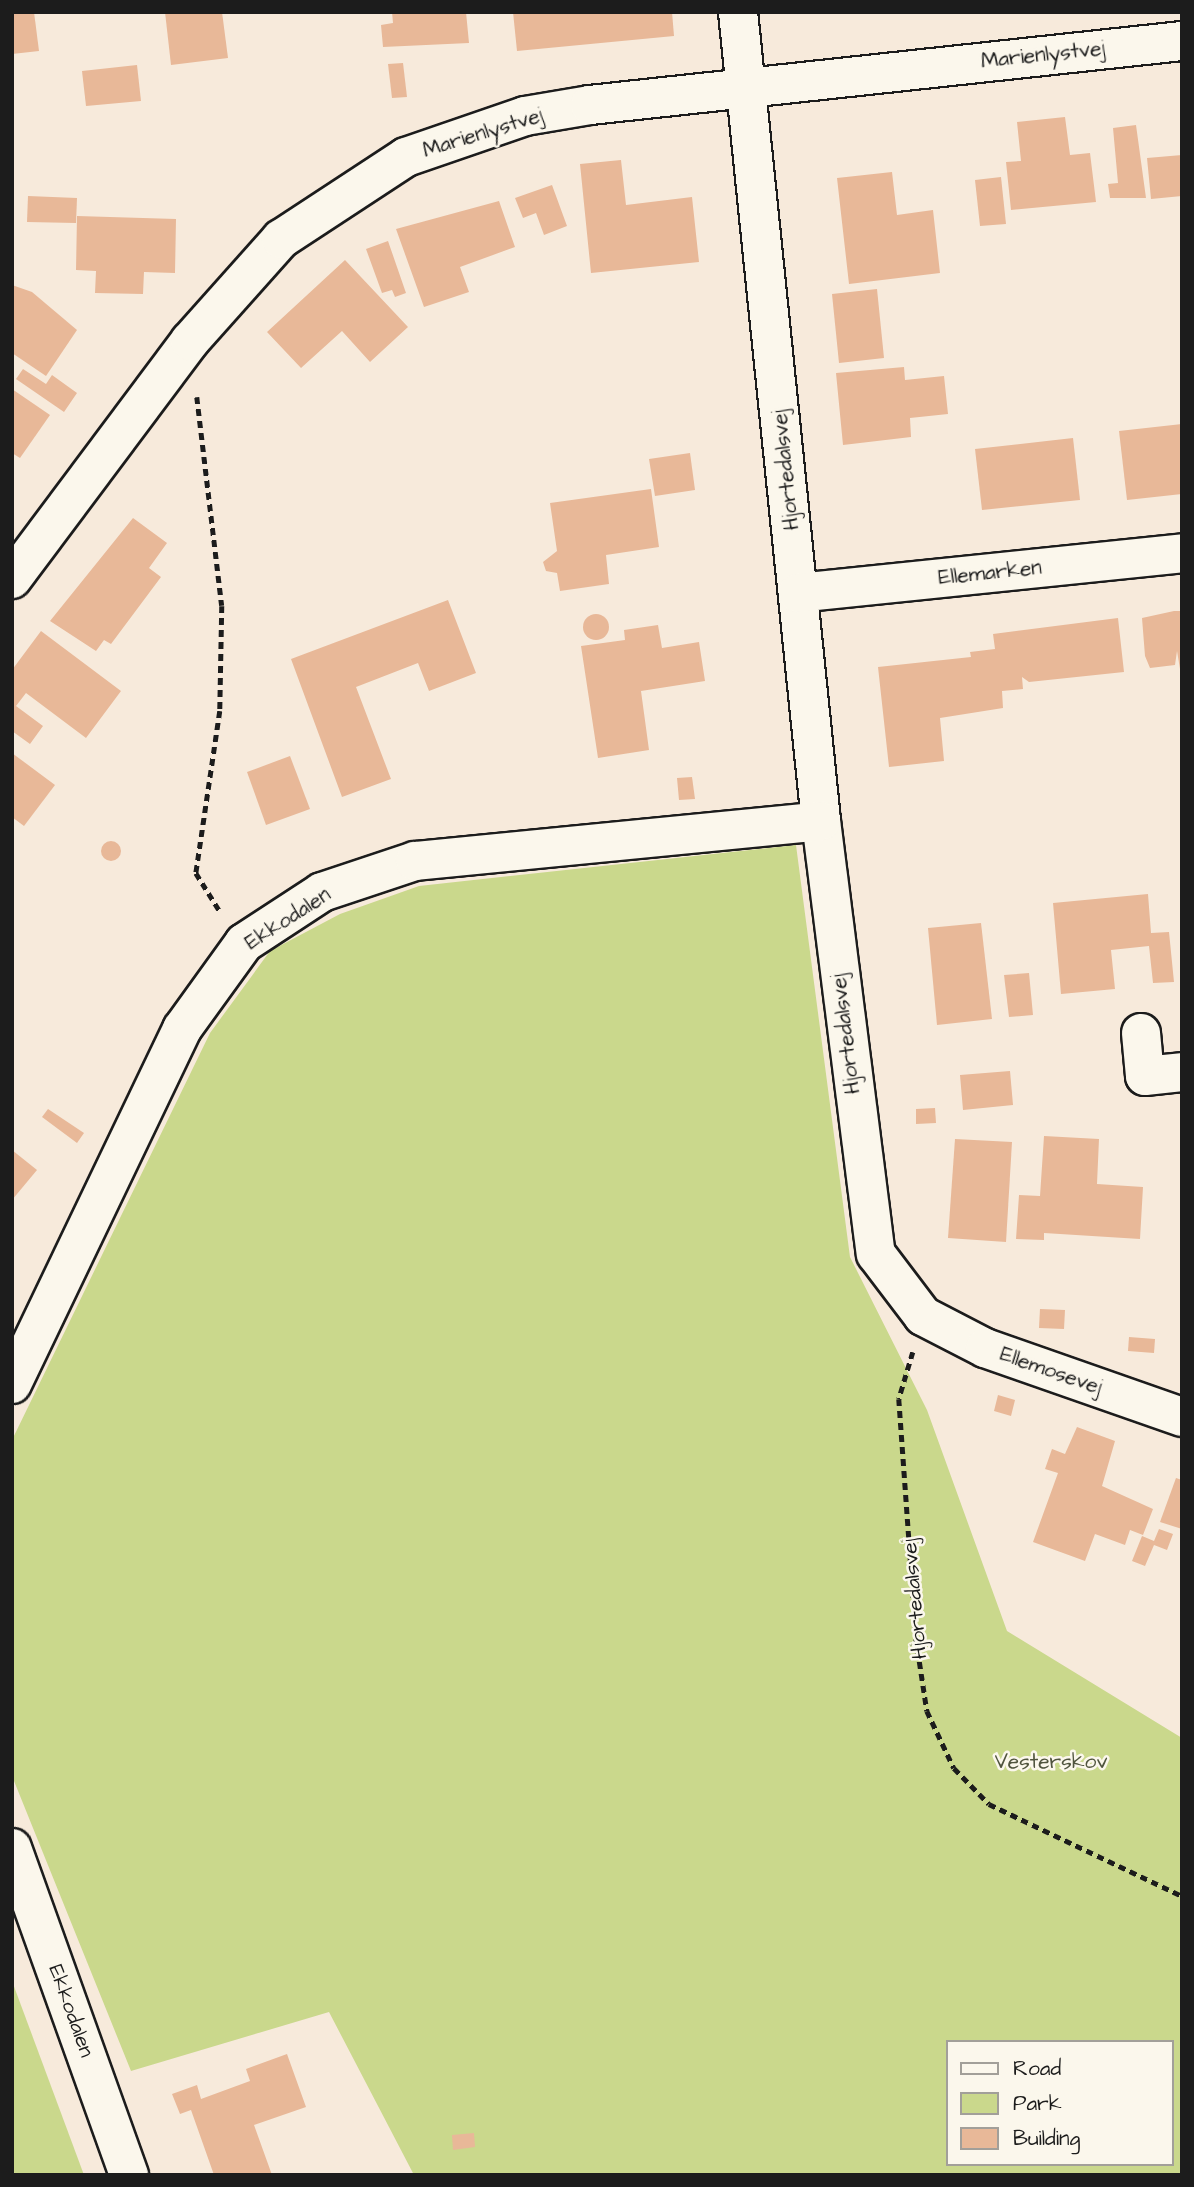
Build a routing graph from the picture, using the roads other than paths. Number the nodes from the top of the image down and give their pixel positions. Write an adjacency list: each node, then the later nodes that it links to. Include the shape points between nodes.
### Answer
1 (738, 12): 3 (street, Hjortedalsvej)
2 (1182, 41): 3 (street, Marienlystvej)
3 (747, 87): 5 (street, Marienlystvej, via 525,116 407,157 281,239 190,341); 6 (street, Hjortedalsvej)
4 (1182, 553): 6 (street, Ellemarken)
5 (12, 579)
6 (799, 593): 7 (street, Hjortedalsvej)
7 (821, 821): 10 (street, Hjortedalsvej, via 868,1224 893,1284); 11 (street, Ekkodalen, via 415,861 322,892 244,943 182,1029)
8 (1140, 1033): 9 (street, via 1145,1076)
9 (1182, 1072)
10 (923, 1317): 12 (street, Ellemosevej, via 985,1348)
11 (12, 1384)
12 (1182, 1418)
13 (12, 1848): 14 (street, Ekkodalen)
14 (129, 2175)

